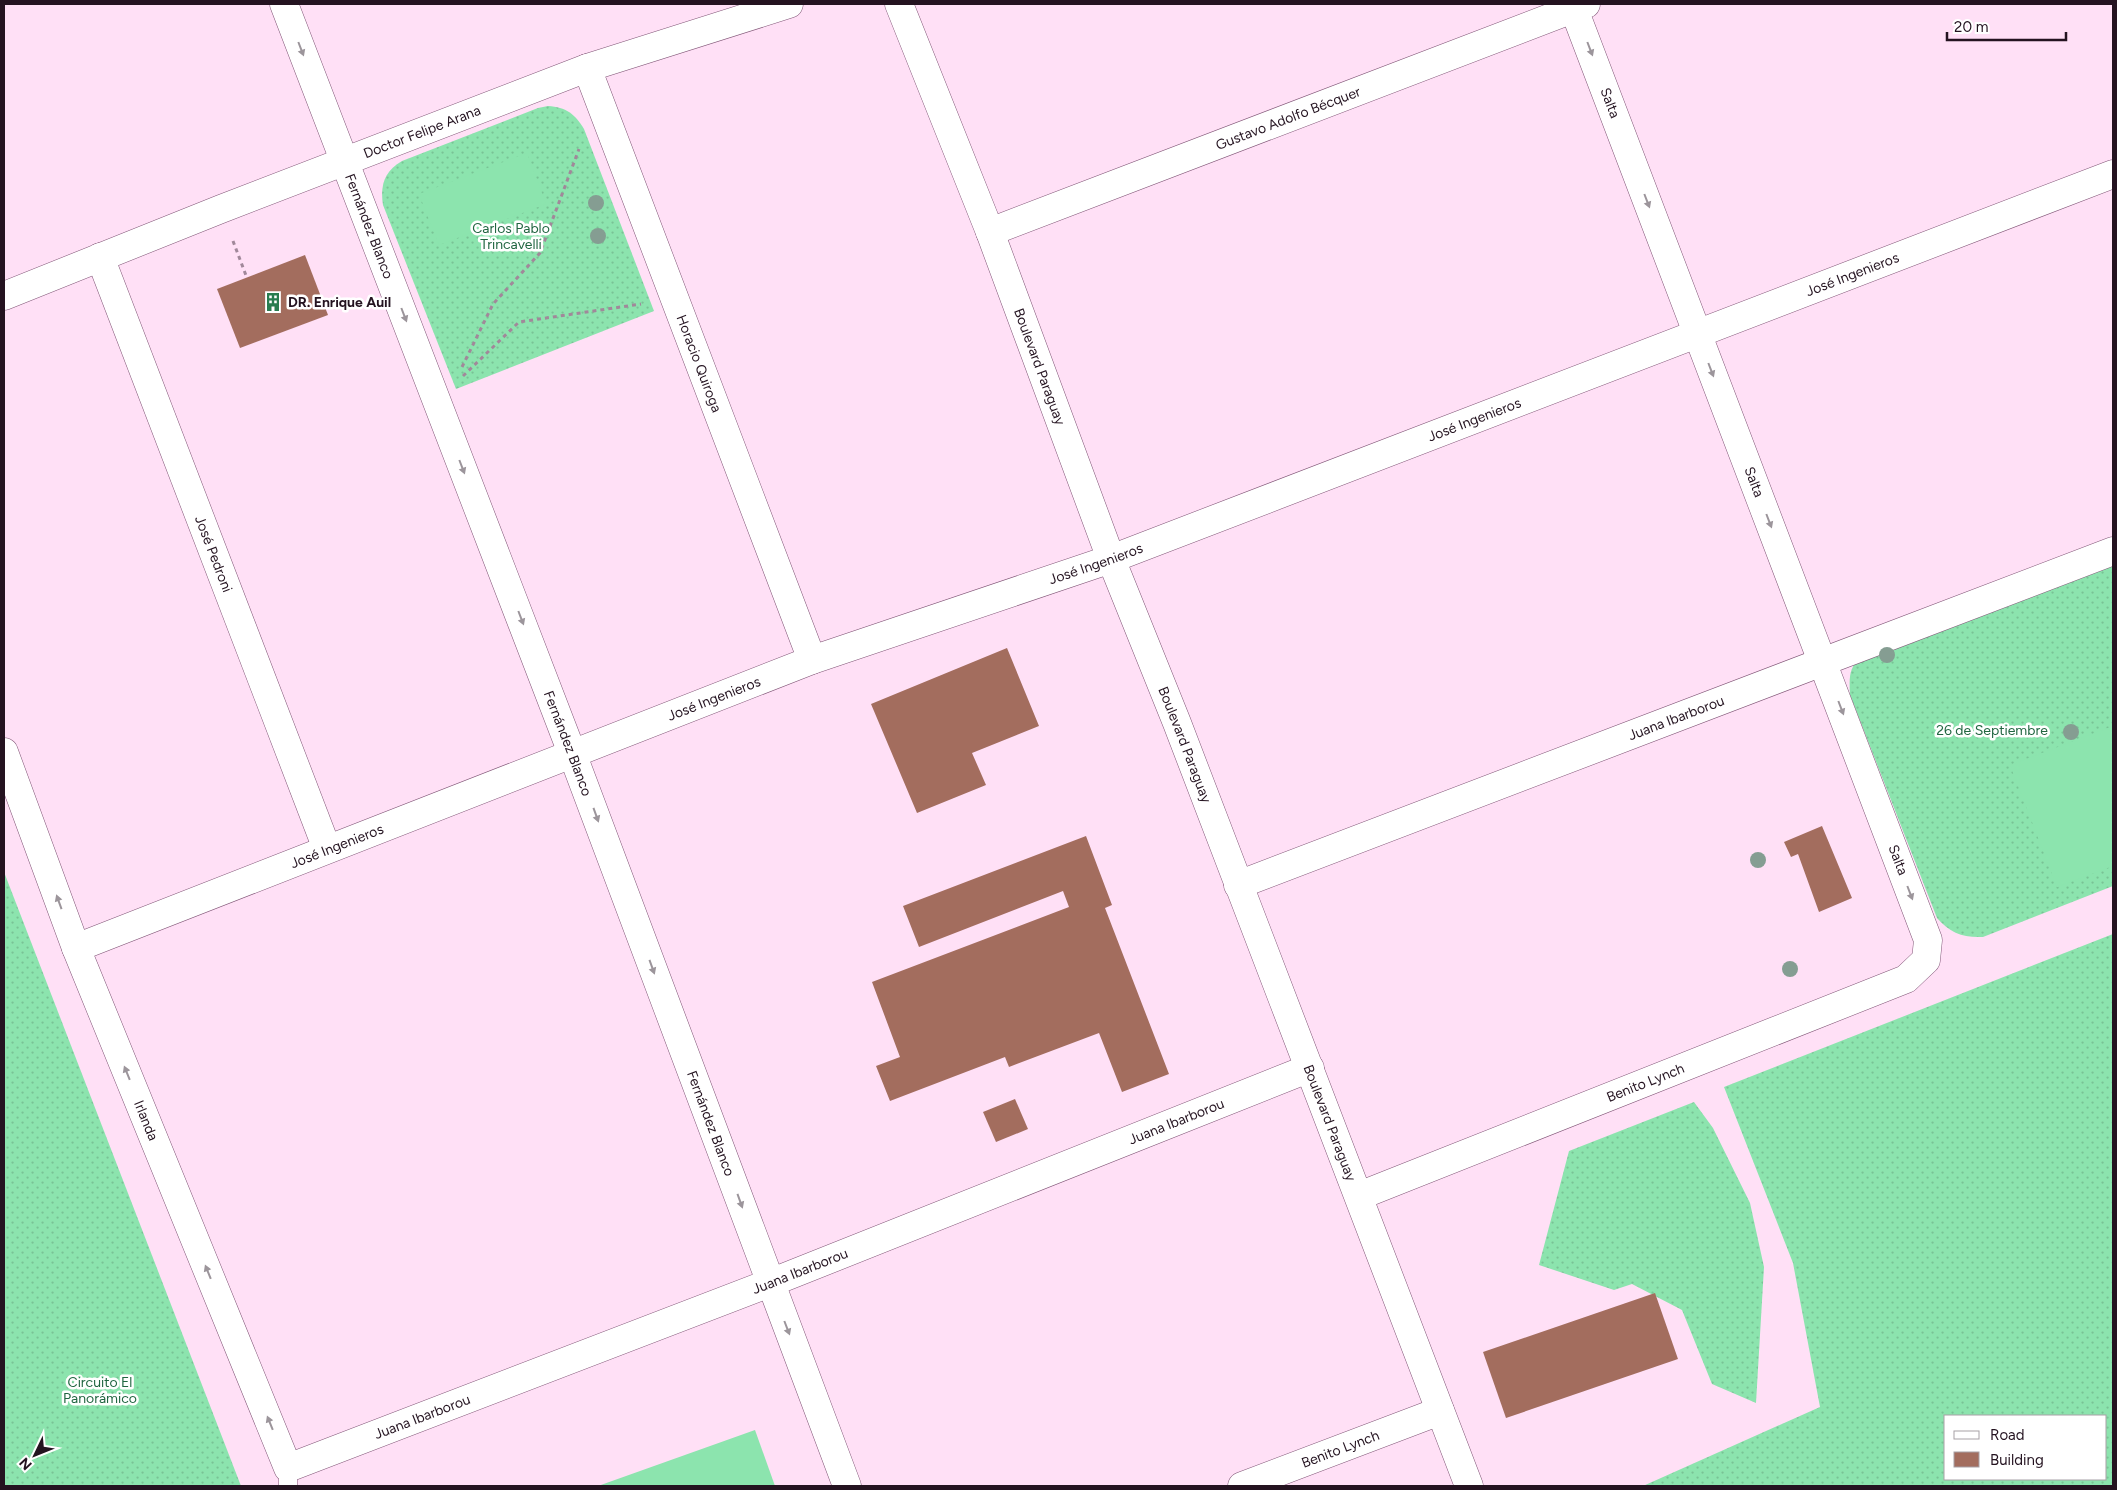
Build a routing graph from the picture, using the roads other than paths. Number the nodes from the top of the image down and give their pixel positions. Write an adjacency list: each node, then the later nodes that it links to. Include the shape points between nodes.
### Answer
1 (284, 4): 6 (street, Fernández Blanco, one-way to 6)
2 (789, 4): 5 (street, Doctor Felipe Arana)
3 (899, 4): 8 (street, Boulevard Paraguay)
4 (1577, 5): 8 (street, Gustavo Adolfo Bécquer); 11 (street, Salta, one-way to 11)
5 (587, 68): 6 (street, Doctor Felipe Arana); 14 (street, Horacio Quiroga)
6 (345, 161): 9 (street, Doctor Felipe Arana); 17 (street, Fernández Blanco, one-way to 17)
7 (2113, 174): 11 (street, José Ingenieros)
8 (990, 232): 13 (street, Boulevard Paraguay)
9 (100, 257): 10 (street, Doctor Felipe Arana); 18 (street, José Pedroni)
10 (4, 296)
11 (1697, 334): 13 (street, José Ingenieros); 15 (street, Salta, one-way to 15)
12 (2113, 551): 15 (street, Juana Ibarborou)
13 (1111, 559): 14 (street, José Ingenieros); 19 (street, Boulevard Paraguay)
14 (812, 660): 17 (street, José Ingenieros)
15 (1824, 663): 19 (street, Juana Ibarborou); 21 (street, Salta, one-way to 21, via 1928,940)
16 (4, 752): 20 (street, Irlanda, one-way to 16)
17 (572, 752): 18 (street, José Ingenieros); 24 (street, Fernández Blanco, one-way to 24)
18 (327, 849): 20 (street, José Ingenieros)
19 (1238, 885): 22 (street, Boulevard Paraguay)
20 (76, 948): 26 (street, Irlanda, one-way to 20)
21 (1926, 960): 23 (street, Benito Lynch, via 1906,979)
22 (1310, 1068): 23 (street, Boulevard Paraguay); 24 (street, Juana Ibarborou)
23 (1359, 1196): 25 (street, Boulevard Paraguay)
24 (770, 1283): 26 (street, Juana Ibarborou); 27 (street, Fernández Blanco, one-way to 27)
25 (1440, 1412): 28 (street, Benito Lynch); 29 (street, Boulevard Paraguay)
26 (288, 1477)
27 (847, 1486)
28 (1242, 1486)
29 (1469, 1486)

